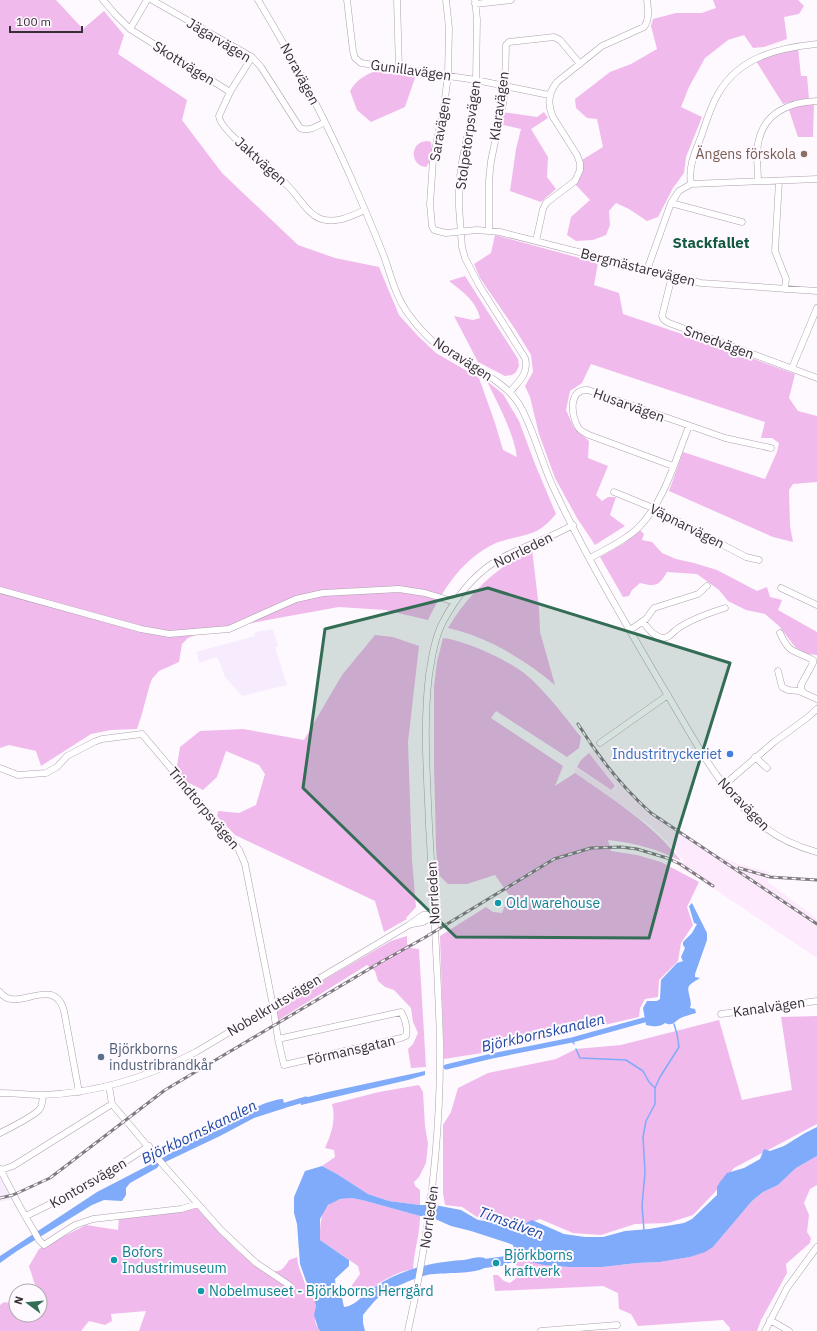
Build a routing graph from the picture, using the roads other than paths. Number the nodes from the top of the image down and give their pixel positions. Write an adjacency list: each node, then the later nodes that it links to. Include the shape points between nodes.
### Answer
1 (103, 0): 11 (street, Skottvägen)
2 (148, 0): 11 (street)
3 (152, 0): 13 (street, Jägarvägen)
4 (258, 0): 22 (street, Noravägen)
5 (347, 0): 15 (street, Gunillavägen, via 355,58 361,63)
6 (397, 0): 15 (street)
7 (446, 0): 16 (street, Saravägen, via 449,28)
8 (511, 0): 10 (street)
9 (647, 0): 14 (street, via 648,16 644,26 602,46)
10 (475, 2): 17 (street, Stolpetorpsvägen)
11 (130, 29): 19 (street, Skottvägen)
12 (817, 44): 26 (street, via 769,53 748,63 730,79 719,92 708,114 691,165)
13 (252, 57): 19 (street, Jaktvägen); 22 (street, Jägarvägen, via 300,128 311,129)
14 (580, 64): 18 (street, Klaravägen, via 560,40 554,37 509,42 505,50); 20 (street, via 557,82)
15 (399, 69): 16 (street, Gunillavägen)
16 (448, 75): 17 (street, Gunillavägen); 31 (street, Saravägen, via 433,160 430,204 434,230 446,233)
17 (476, 80): 18 (street, Gunillavägen); 31 (street, Stolpetorpsvägen, via 459,184)
18 (505, 86): 20 (street, Gunillavägen); 30 (street, Klaravägen, via 489,180)
19 (230, 92): 28 (street, Jaktvägen, via 219,120 242,145 287,184 316,217 330,221)
20 (549, 95): 32 (street, via 550,111 577,155 580,170 575,181 546,203)
21 (817, 101): 25 (street, via 786,106 772,116 758,144)
22 (325, 122): 28 (street, Noravägen)
23 (817, 179): 24 (street)
24 (779, 181): 25 (street); 35 (street, via 775,251 785,275)
25 (758, 182): 26 (street)
26 (691, 184): 27 (street, via 679,191)
27 (671, 203): 29 (street); 33 (street)
28 (365, 210): 40 (street, Noravägen, via 396,290 415,323 450,354 495,380)
29 (742, 222)
30 (489, 230): 31 (street, Bergmästarevägen); 32 (street, Bergmästarevägen)
31 (460, 232): 40 (street, Stolpetorpsvägen, via 465,258 473,275 527,364 526,370)
32 (536, 241): 33 (street, Bergmästarevägen)
33 (647, 270): 34 (street, Bergmästarevägen)
34 (672, 276): 35 (street, Bergmästarevägen, via 701,283); 38 (street, Smedvägen, via 662,316 669,324)
35 (785, 289): 36 (street, Bergmästarevägen)
36 (817, 291)
37 (817, 308): 38 (street)
38 (792, 368): 39 (street, Smedvägen)
39 (817, 378)
40 (510, 392): 46 (street, Noravägen, via 521,408 555,491)
41 (689, 426): 42 (street, Husarvägen, via 725,438); 43 (street); 43 (street, Husarvägen, via 588,390 582,389 574,397 573,410 578,428 583,432)
42 (771, 448)
43 (673, 466): 45 (street)
44 (614, 492): 45 (street, Väpnarvägen)
45 (653, 508): 47 (street, via 645,520 628,536); 48 (street, Väpnarvägen, via 746,557)
46 (573, 525): 47 (street, Noravägen); 52 (street, Norrleden, via 493,563 467,586)
47 (590, 558): 56 (street, Noravägen)
48 (759, 560)
49 (707, 586): 55 (street, via 698,594 654,608)
50 (781, 588): 53 (street)
51 (0, 590): 52 (street, via 140,629 169,634 229,629 296,599 323,593 399,589)
52 (455, 602): 69 (street, Norrleden, via 438,636 431,662 427,695 426,758)
53 (817, 605)
54 (725, 608): 55 (street, via 686,623 662,638 650,631)
55 (643, 622): 56 (street)
56 (630, 630): 60 (street, Noravägen)
57 (780, 633): 59 (street, via 789,649 813,660 801,685)
58 (778, 670): 59 (street, via 782,687)
59 (804, 693): 61 (street)
60 (668, 695): 63 (street); 67 (street, Noravägen)
61 (817, 699)
62 (817, 709): 64 (street)
63 (600, 743)
64 (755, 757): 66 (street); 67 (street)
65 (0, 768): 72 (street, Trindtorpsvägen, via 18,775 46,773 57,767 67,756 94,742 142,734 234,843 242,856)
66 (767, 768)
67 (724, 785): 68 (street, Noravägen, via 751,815 776,836)
68 (817, 852)
69 (434, 915): 72 (street, Nobelkrutsvägen, via 423,922 409,925); 90 (street, Norrleden, via 440,1071 438,1136 422,1265)
70 (0, 992): 77 (street, via 2,996 14,999 44,994 60,1000)
71 (817, 1001): 73 (street, Kanalvägen)
72 (273, 1006): 74 (street, Trindtorpsvägen); 76 (street, Nobelkrutsvägen, via 174,1064)
73 (721, 1014)
74 (278, 1039): 75 (street, Trindtorpsvägen); 75 (street, Förmansgatan, via 394,1012 401,1012 403,1015 407,1032 406,1036 401,1038)
75 (284, 1065)
76 (109, 1086): 77 (street, Nobelkrutsvägen); 80 (street)
77 (78, 1092): 79 (street, Nobelkrutsvägen)
78 (0, 1094): 79 (street, Nobelkrutsvägen)
79 (43, 1095): 81 (street, via 40,1109)
80 (112, 1104): 82 (street); 83 (street, via 13,1166)
81 (0, 1133)
82 (149, 1146): 84 (street); 85 (street, Kontorsvägen, via 91,1184)
83 (0, 1169): 85 (street)
84 (198, 1204): 85 (street, via 181,1209 93,1219 75,1225 44,1245); 87 (street, via 256,1263)
85 (26, 1216)
86 (817, 1247): 88 (street, via 787,1288)
87 (289, 1285)
88 (770, 1320): 92 (street); 93 (street)
89 (616, 1325): 91 (street)
90 (408, 1331)
91 (541, 1331)
92 (765, 1331)
93 (789, 1331)

